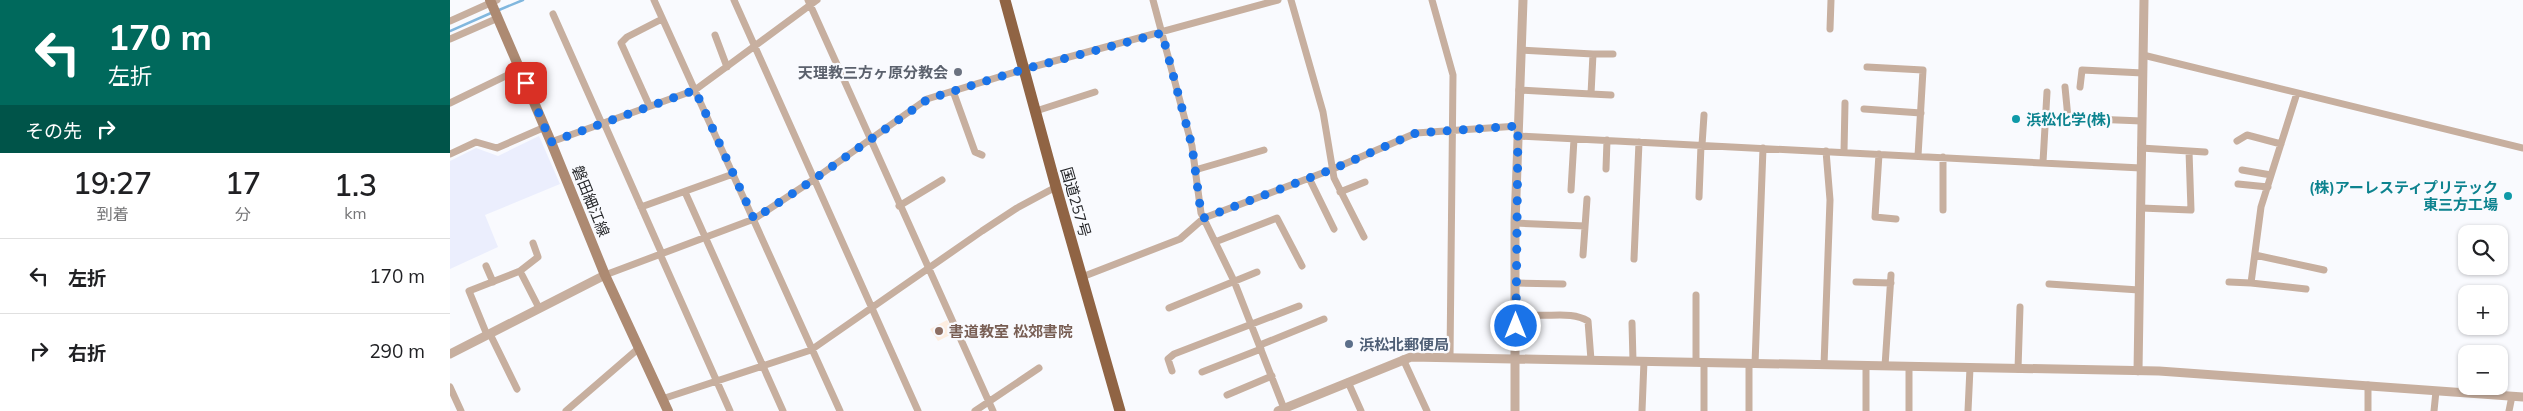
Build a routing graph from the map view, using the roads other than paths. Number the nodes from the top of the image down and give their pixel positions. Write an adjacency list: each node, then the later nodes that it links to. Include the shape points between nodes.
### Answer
1 (654, 0): 15 (street)
2 (734, 0): 21 (street)
3 (1005, 0): 29 (highway, 国道257号)
4 (1153, 0): 18 (street)
5 (1278, 0): 18 (street)
6 (1291, 0): 76 (street, via 1323,112)
7 (1432, 0): 51 (street, via 1452,74)
8 (1522, 0): 22 (street)
9 (1831, 0): 17 (street)
10 (2144, 0): 25 (street)
11 (493, 1): 14 (main road, 磐田細江線); 16 (street)
12 (812, 2): 21 (street); 55 (street)
13 (553, 14): 49 (street)
14 (498, 18): 20 (street); 28 (main road, 磐田細江線)
15 (662, 19): 33 (street); 43 (street, via 621,43)
16 (450, 21)
17 (1830, 29)
18 (1162, 33): 29 (street); 78 (street, via 1192,146)
19 (716, 35): 26 (street)
20 (450, 39)
21 (753, 47): 26 (street); 83 (street)
22 (1520, 50): 23 (street); 34 (street)
23 (1593, 54): 24 (street); 39 (street)
24 (1613, 54)
25 (2143, 55): 30 (street); 38 (street)
26 (727, 67): 33 (street)
27 (1867, 67): 46 (street, via 1923,70)
28 (520, 69): 41 (street); 50 (main road, 磐田細江線)
29 (1025, 69): 35 (street); 45 (highway, 国道257号)
30 (2142, 73): 32 (street, via 2082,70); 48 (street)
31 (2065, 87): 48 (street, via 2068,118)
32 (2080, 87)
33 (695, 90): 43 (street); 80 (street)
34 (1519, 90): 39 (street); 52 (street)
35 (953, 91): 55 (street, via 928,99); 71 (street, via 975,152)
36 (1095, 92): 45 (street)
37 (2047, 92): 74 (street)
38 (2297, 93): 59 (street); 63 (street)
39 (1591, 94): 40 (street)
40 (1611, 95)
41 (450, 103)
42 (1845, 103): 67 (street)
43 (649, 105): 49 (street)
44 (1864, 109): 46 (street)
45 (1036, 111): 87 (highway, 国道257号)
46 (1921, 113): 72 (street)
47 (1704, 114): 60 (street)
48 (2142, 121): 62 (street)
49 (603, 123): 57 (street); 95 (street)
50 (544, 127): 57 (main road, 磐田細江線); 69 (street, via 497,148 476,142)
51 (1452, 130): 52 (street); 76 (street, via 1416,133); 145 (street)
52 (1518, 131): 53 (street); 101 (street)
53 (1574, 138): 54 (street); 89 (street)
54 (1607, 140): 58 (street); 77 (street)
55 (870, 141): 83 (street); 94 (street)
56 (2236, 141): 59 (street, via 2247,135)
57 (551, 142): 118 (main road, 磐田細江線)
58 (1639, 142): 60 (street); 111 (street)
59 (2281, 144): 81 (street)
60 (1701, 145): 61 (street); 92 (street)
61 (1763, 148): 65 (street); 152 (street)
62 (2141, 148): 66 (street); 75 (street)
63 (2523, 148)
64 (1264, 150): 78 (street)
65 (1826, 151): 67 (street); 153 (street, via 1829,216)
66 (2190, 151): 68 (street); 96 (street, via 2191,210)
67 (1844, 152): 70 (street)
68 (2206, 152)
69 (450, 154)
70 (1878, 154): 72 (street); 100 (street, via 1875,218)
71 (982, 155)
72 (1918, 156): 73 (street)
73 (1943, 157): 74 (street); 97 (street)
74 (2043, 162): 75 (street)
75 (2141, 168): 96 (street)
76 (1333, 169): 82 (street); 91 (street)
77 (1606, 169)
78 (1195, 170): 98 (street)
79 (2242, 170): 81 (street)
80 (734, 174): 90 (street); 99 (street)
81 (2271, 175): 88 (street)
82 (1309, 178): 98 (street); 103 (street)
83 (813, 180): 99 (street); 134 (street)
84 (942, 180): 94 (street)
85 (1365, 182): 91 (street)
86 (2238, 184): 88 (street)
87 (1056, 187): 114 (street, via 1017,208); 119 (highway, 国道257号)
88 (2268, 188): 110 (street)
89 (1571, 190)
90 (685, 192): 95 (street); 105 (street)
91 (1340, 192): 104 (street)
92 (1699, 197)
93 (1587, 199): 102 (street)
94 (899, 206): 114 (street)
95 (641, 207): 108 (street)
96 (2141, 208): 129 (street)
97 (1942, 210)
98 (1204, 218): 106 (street); 119 (street, via 1180,239)
99 (754, 219): 105 (street); 143 (street)
100 (1896, 219)
101 (1515, 223): 102 (street); 124 (street)
102 (1585, 226): 109 (street)
103 (1334, 229)
104 (1364, 237)
105 (705, 238): 108 (street); 154 (street)
106 (1215, 242): 113 (street, via 1277,218); 120 (street)
107 (533, 243): 116 (street, via 538,257)
108 (661, 254): 118 (street); 165 (street)
109 (1583, 255)
110 (2255, 255): 115 (street); 125 (street)
111 (1634, 259)
112 (486, 266): 121 (street)
113 (1302, 266)
114 (928, 269): 134 (street); 175 (street)
115 (2324, 270)
116 (520, 271): 121 (street); 133 (street)
117 (1257, 272): 120 (street)
118 (605, 275): 133 (street); 142 (main road, 磐田細江線)
119 (1082, 277): 186 (highway, 国道257号)
120 (1234, 281): 135 (street); 138 (street)
121 (493, 282): 140 (street, via 469,291)
122 (1856, 282): 156 (street, via 1891,279)
123 (2229, 282): 125 (street)
124 (1516, 283): 126 (street); 136 (street)
125 (2251, 283): 128 (street)
126 (1563, 284)
127 (2049, 284): 129 (street)
128 (2306, 289)
129 (2139, 290): 162 (street)
130 (1696, 295): 151 (street)
131 (1299, 306): 138 (street)
132 (2020, 307): 160 (street)
133 (539, 308): 140 (street)
134 (873, 308): 143 (street); 183 (street)
135 (1169, 308)
136 (1516, 310): 147 (street); 148 (street, via 1525,315 1586,319 1590,323)
137 (1324, 319): 141 (street)
138 (1251, 323): 141 (street); 161 (street, via 1170,356)
139 (1632, 323): 149 (street)
140 (488, 334): 144 (street); 169 (street)
141 (1261, 347): 163 (street); 164 (street)
142 (639, 348): 174 (main road, 磐田細江線); 178 (street)
143 (811, 350): 154 (street); 182 (street)
144 (450, 354)
145 (1450, 358): 146 (street); 147 (street)
146 (1403, 359): 166 (street); 188 (street)
147 (1516, 359): 148 (street); 189 (street)
148 (1591, 360): 149 (street)
149 (1633, 361): 150 (street)
150 (1644, 361): 151 (street); 190 (street)
151 (1700, 362): 152 (street); 191 (street)
152 (1752, 364): 153 (street); 192 (street)
153 (1824, 365): 155 (street)
154 (763, 366): 165 (street); 181 (street)
155 (1866, 366): 156 (street); 193 (street)
156 (1885, 366): 157 (street)
157 (1909, 366): 159 (street); 194 (street)
158 (1039, 368): 175 (street)
159 (1970, 368): 160 (street); 195 (street)
160 (2018, 369): 162 (street)
161 (1172, 371)
162 (2138, 371): 167 (street, via 2216,373)
163 (1202, 372)
164 (1272, 376): 171 (street); 176 (street)
165 (717, 380): 174 (street); 180 (street)
166 (1348, 382): 176 (street); 187 (street)
167 (2368, 385): 170 (street); 196 (street)
168 (450, 387): 177 (street)
169 (517, 389)
170 (2436, 390): 172 (street); 197 (street)
171 (1227, 394)
172 (2512, 396): 173 (street); 198 (street)
173 (2523, 397)
174 (662, 399): 179 (main road, 磐田細江線)
175 (989, 401): 184 (street); 185 (street)
176 (1283, 410)
177 (461, 411)
178 (566, 411)
179 (668, 411)
180 (730, 411)
181 (783, 411)
182 (840, 411)
183 (918, 411)
184 (975, 411)
185 (994, 411)
186 (1120, 411)
187 (1360, 411)
188 (1427, 411)
189 (1515, 411)
190 (1642, 411)
191 (1704, 411)
192 (1749, 411)
193 (1866, 411)
194 (1909, 411)
195 (1968, 411)
196 (2368, 411)
197 (2434, 411)
198 (2509, 411)

